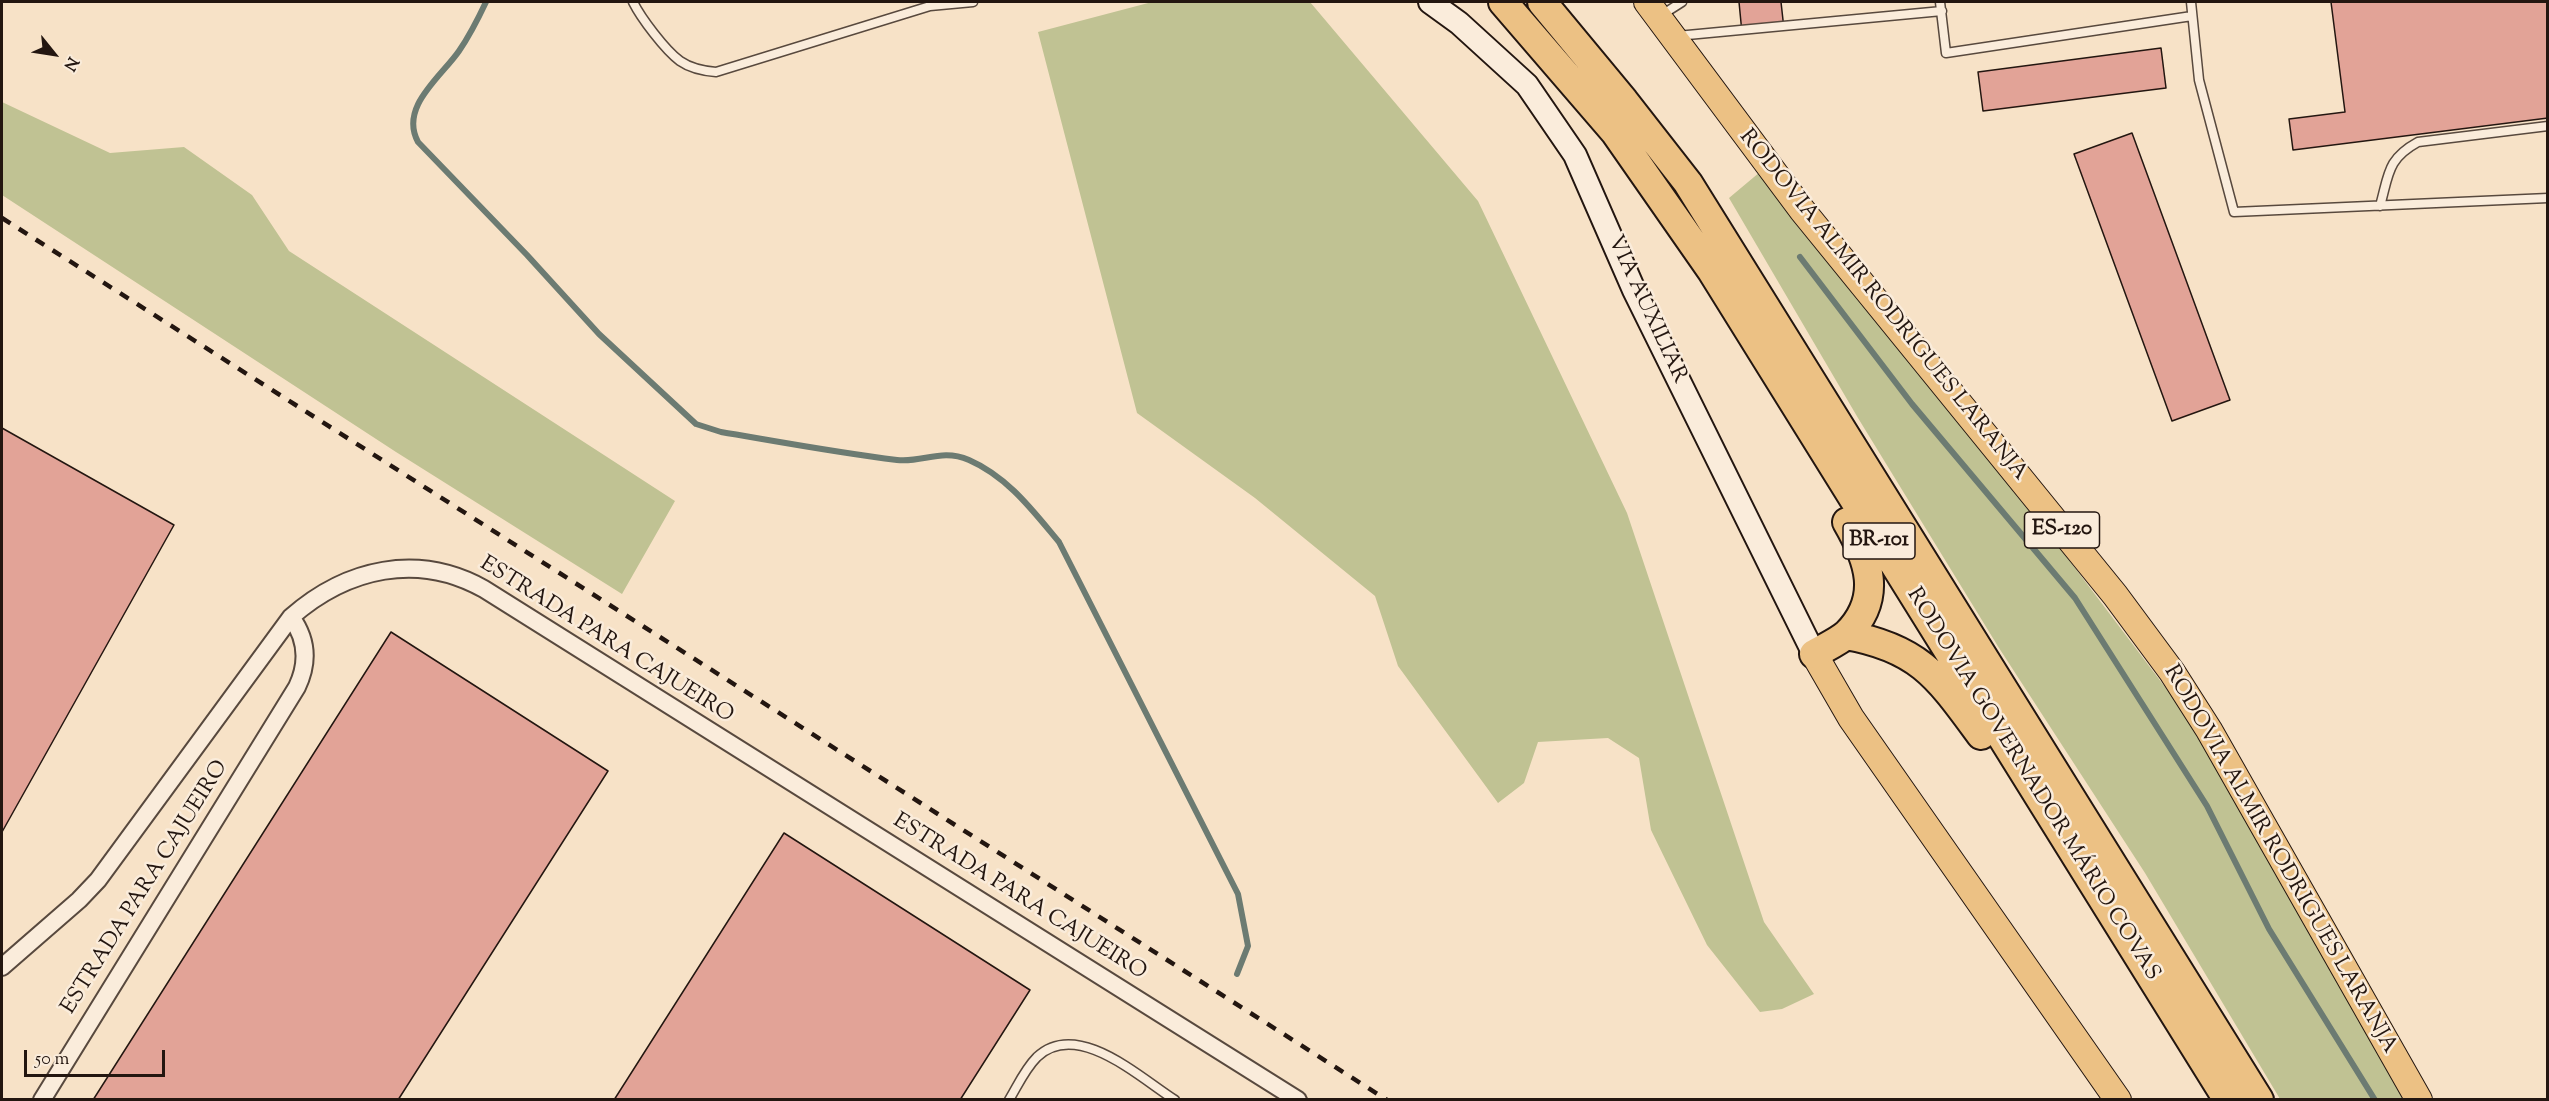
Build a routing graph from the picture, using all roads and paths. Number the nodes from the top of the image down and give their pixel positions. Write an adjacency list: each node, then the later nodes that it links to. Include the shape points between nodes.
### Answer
1 (633, 2): 2 (lane, via 680,61 702,71 716,72 930,6)
2 (973, 2)
3 (1430, 2): 18 (street, VIA AUXILIAR, via 1527,85 1575,155 1634,290)
4 (1503, 2): 15 (highway, RODOVIA GOVERNADOR MÁRIO COVAS / BR-101, via 1615,132 1712,271)
5 (1542, 2): 27 (highway, RODOVIA GOVERNADOR MÁRIO COVAS / BR-101, via 1688,183)
6 (1682, 2): 11 (lane)
7 (1940, 2): 9 (lane)
8 (2191, 2): 10 (lane)
9 (1942, 11): 10 (lane, via 1946,53); 11 (lane)
10 (2192, 16): 14 (lane, via 2199,80 2234,212)
11 (1660, 18): 28 (main road, RODOVIA ALMIR RODRIGUES LARANJA / ES-120, via 1802,210 2115,595 2172,672 2209,730)
12 (2547, 126): 14 (lane, via 2418,142 2401,151 2391,166)
13 (2547, 198): 14 (lane)
14 (2380, 206)
15 (1788, 396): 17 (highway, via 1819,475 1863,550 1870,571 1862,613); 19 (highway, RODOVIA GOVERNADOR MÁRIO COVAS / BR-101)
16 (291, 617): 20 (street, via 98,880); 21 (street, ESTRADA PARA CAJUEIRO, via 304,647 304,668 297,687); 24 (street, ESTRADA PARA CAJUEIRO, via 326,590 362,574 421,568 469,581)
17 (1846, 635): 18 (highway); 19 (highway, via 1877,640 1921,663)
18 (1814, 654): 25 (main road, via 1851,718)
19 (2070, 845): 26 (highway, RODOVIA GOVERNADOR MÁRIO COVAS / BR-101)
20 (2, 967)
21 (42, 1100)
22 (1009, 1100): 23 (lane, via 1039,1056 1070,1043 1097,1050)
23 (1175, 1100)
24 (1298, 1100)
25 (2118, 1100)
26 (2228, 1100)
27 (2259, 1100)
28 (2419, 1100)

